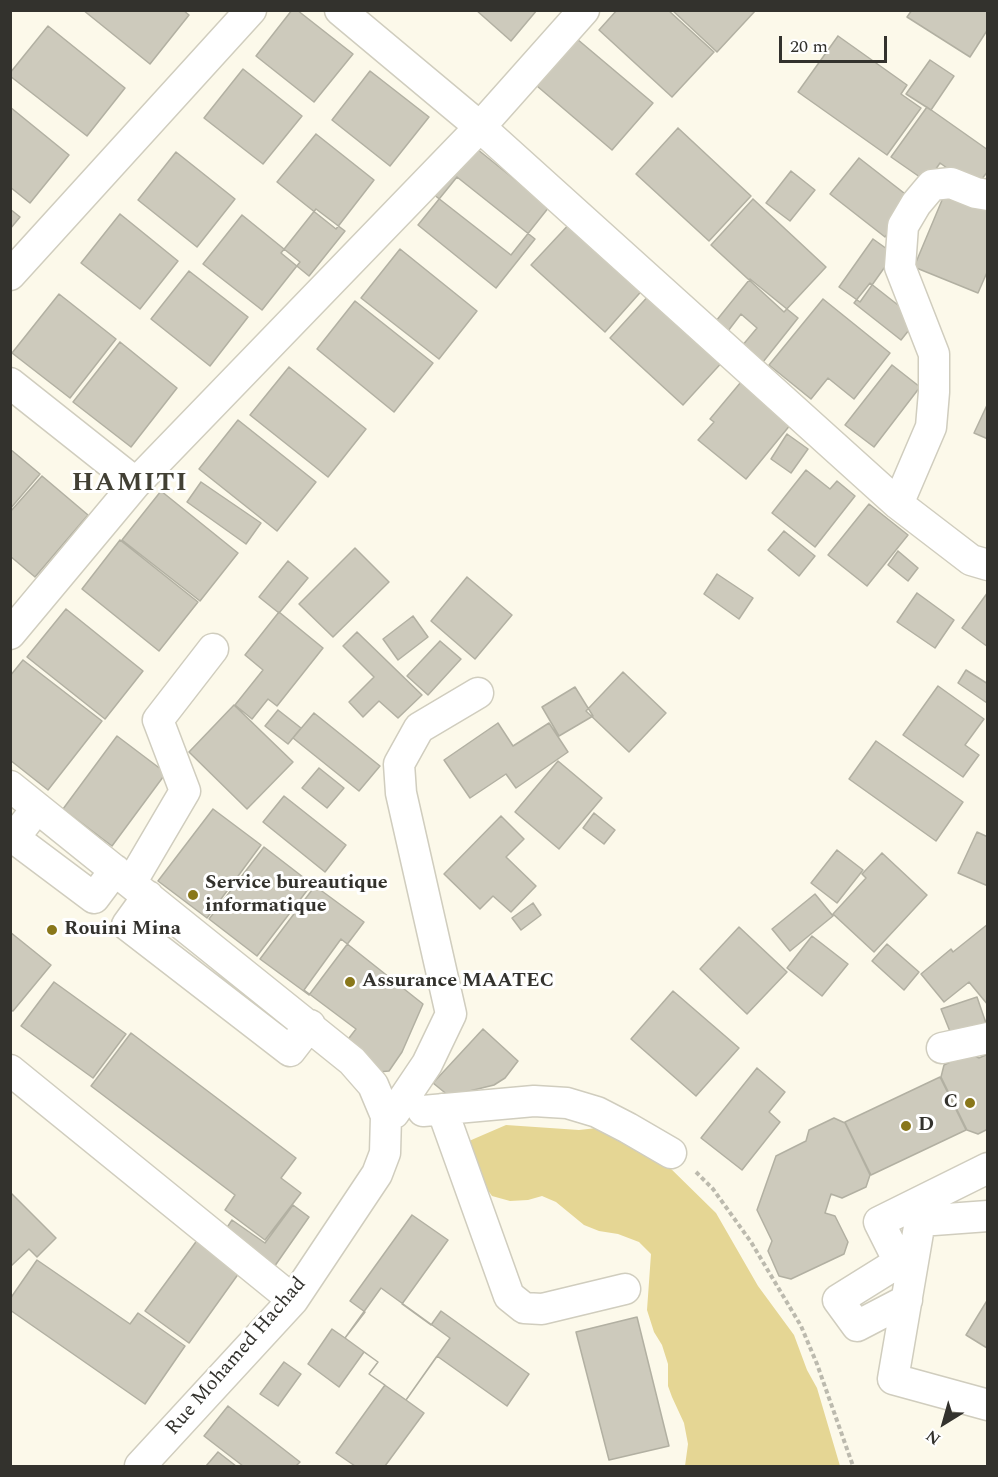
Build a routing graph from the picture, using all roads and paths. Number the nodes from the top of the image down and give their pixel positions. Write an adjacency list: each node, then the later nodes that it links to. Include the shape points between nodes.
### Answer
1 (251, 10): 6 (street)
2 (340, 10): 4 (street)
3 (584, 10): 4 (street)
4 (480, 127): 8 (street); 9 (street)
5 (987, 195): 9 (street, via 951,183 932,186 903,225 900,267 934,354 934,373 931,427)
6 (10, 275)
7 (10, 383): 8 (street)
8 (136, 483): 11 (street)
9 (898, 504): 10 (street, via 971,560)
10 (987, 565)
11 (10, 634)
12 (213, 649): 15 (street, via 158,720 185,791)
13 (478, 693): 20 (street, via 419,728 399,764 401,794 452,1014 427,1064)
14 (10, 786): 15 (street, via 37,808 14,838 94,898)
15 (131, 883): 20 (street, via 127,925 290,1051 310,1025 361,1070)
16 (987, 1038): 17 (street)
17 (942, 1048)
18 (10, 1070): 25 (street)
19 (442, 1109): 20 (street); 21 (street, via 534,1101 567,1103 597,1112); 24 (street, via 509,1296 524,1308 542,1310)
20 (390, 1115): 25 (street, Rue Mohamed Hachad, via 385,1153 377,1174)
21 (671, 1153): 29 (path, via 713,1189 751,1242 801,1326)
22 (987, 1168): 26 (street, via 879,1222 900,1262 838,1300 857,1326)
23 (987, 1216): 26 (street, via 920,1221)
24 (625, 1289)
25 (293, 1300): 28 (street, Rue Mohamed Hachad)
26 (907, 1300): 27 (street, via 893,1379)
27 (987, 1405)
28 (140, 1467)
29 (853, 1467)

